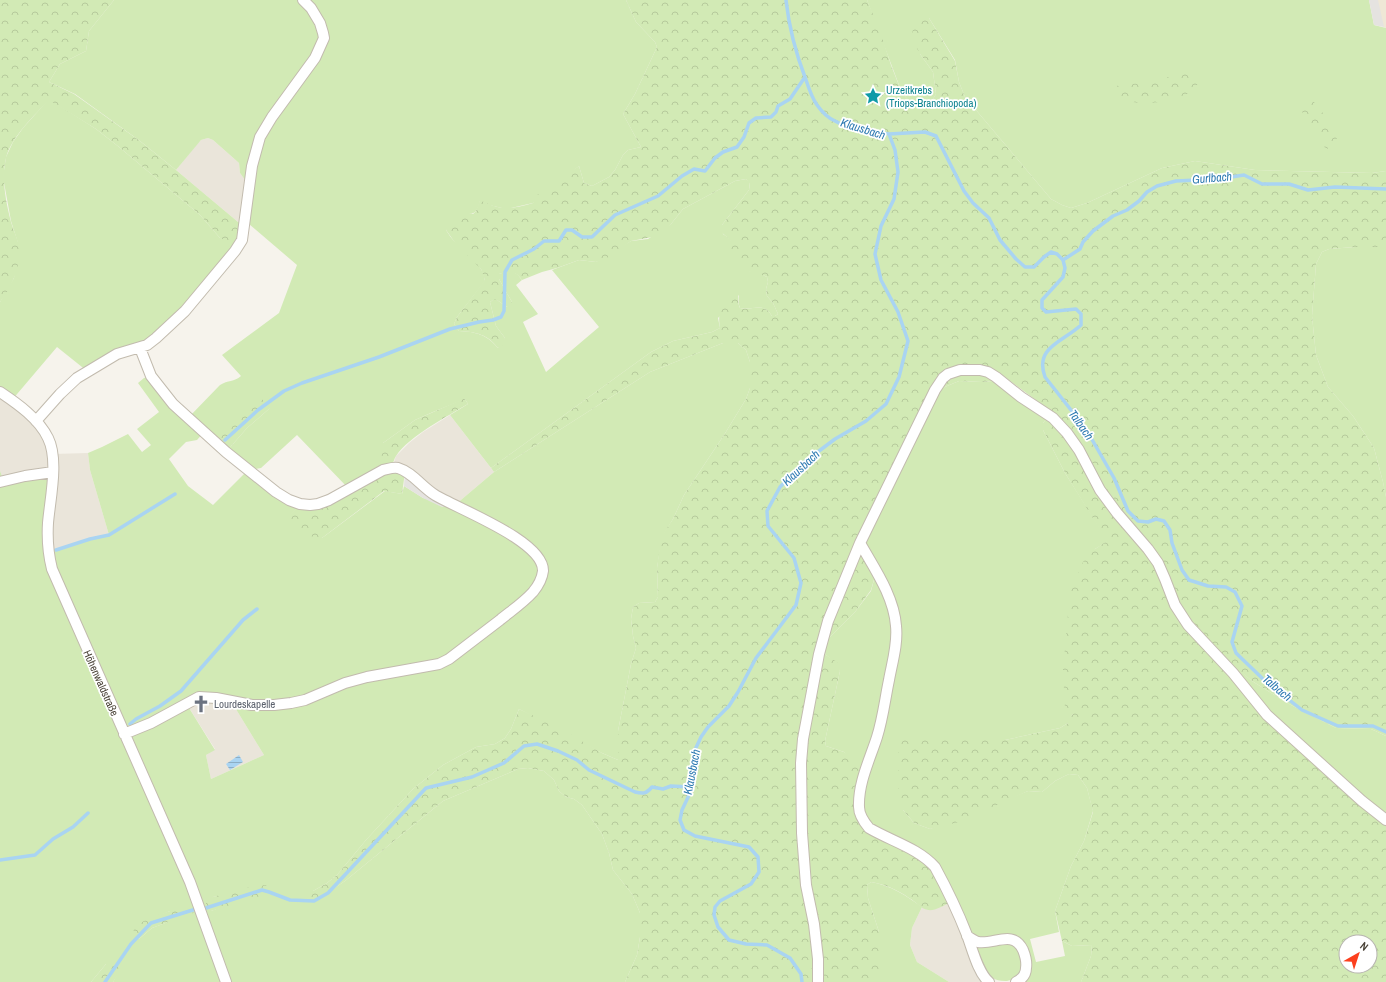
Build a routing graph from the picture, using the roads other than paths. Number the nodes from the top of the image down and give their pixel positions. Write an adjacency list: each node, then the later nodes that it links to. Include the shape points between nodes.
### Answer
1 (303, 0): 2 (street, via 320,23 324,38 315,58 260,137 252,166 242,240 185,311 152,342)
2 (140, 348): 4 (street, via 117,354 77,378); 8 (street, via 151,376 173,404 226,452 289,500 300,504 318,504 383,470 397,468 440,498 483,518 529,546 538,555 543,570 533,592 445,661 431,666 367,677 291,703 252,705 199,697)
3 (0, 392): 4 (street, Höhenwaldstraße)
4 (36, 421): 5 (street, Höhenwaldstraße, via 51,445)
5 (52, 472): 6 (street); 8 (street, Höhenwaldstraße, via 48,553 52,569)
6 (0, 482)
7 (860, 543): 9 (street, via 943,378 960,370 988,372 1052,418 1067,433 1100,490 1158,564 1175,605 1188,625 1268,715); 10 (street, via 893,610 896,638 883,711 862,783 859,809 864,823 870,828 918,853 935,867); 12 (street, via 828,621 803,739 802,833 806,885 818,959)
8 (124, 734): 11 (street, Höhenwaldstraße, via 190,882)
9 (1386, 820)
10 (967, 936): 13 (street, via 979,968); 14 (street, via 979,942 1003,938 1017,942 1025,955 1027,965 1023,977)
11 (226, 982)
12 (818, 982)
13 (989, 982)
14 (1016, 982)

